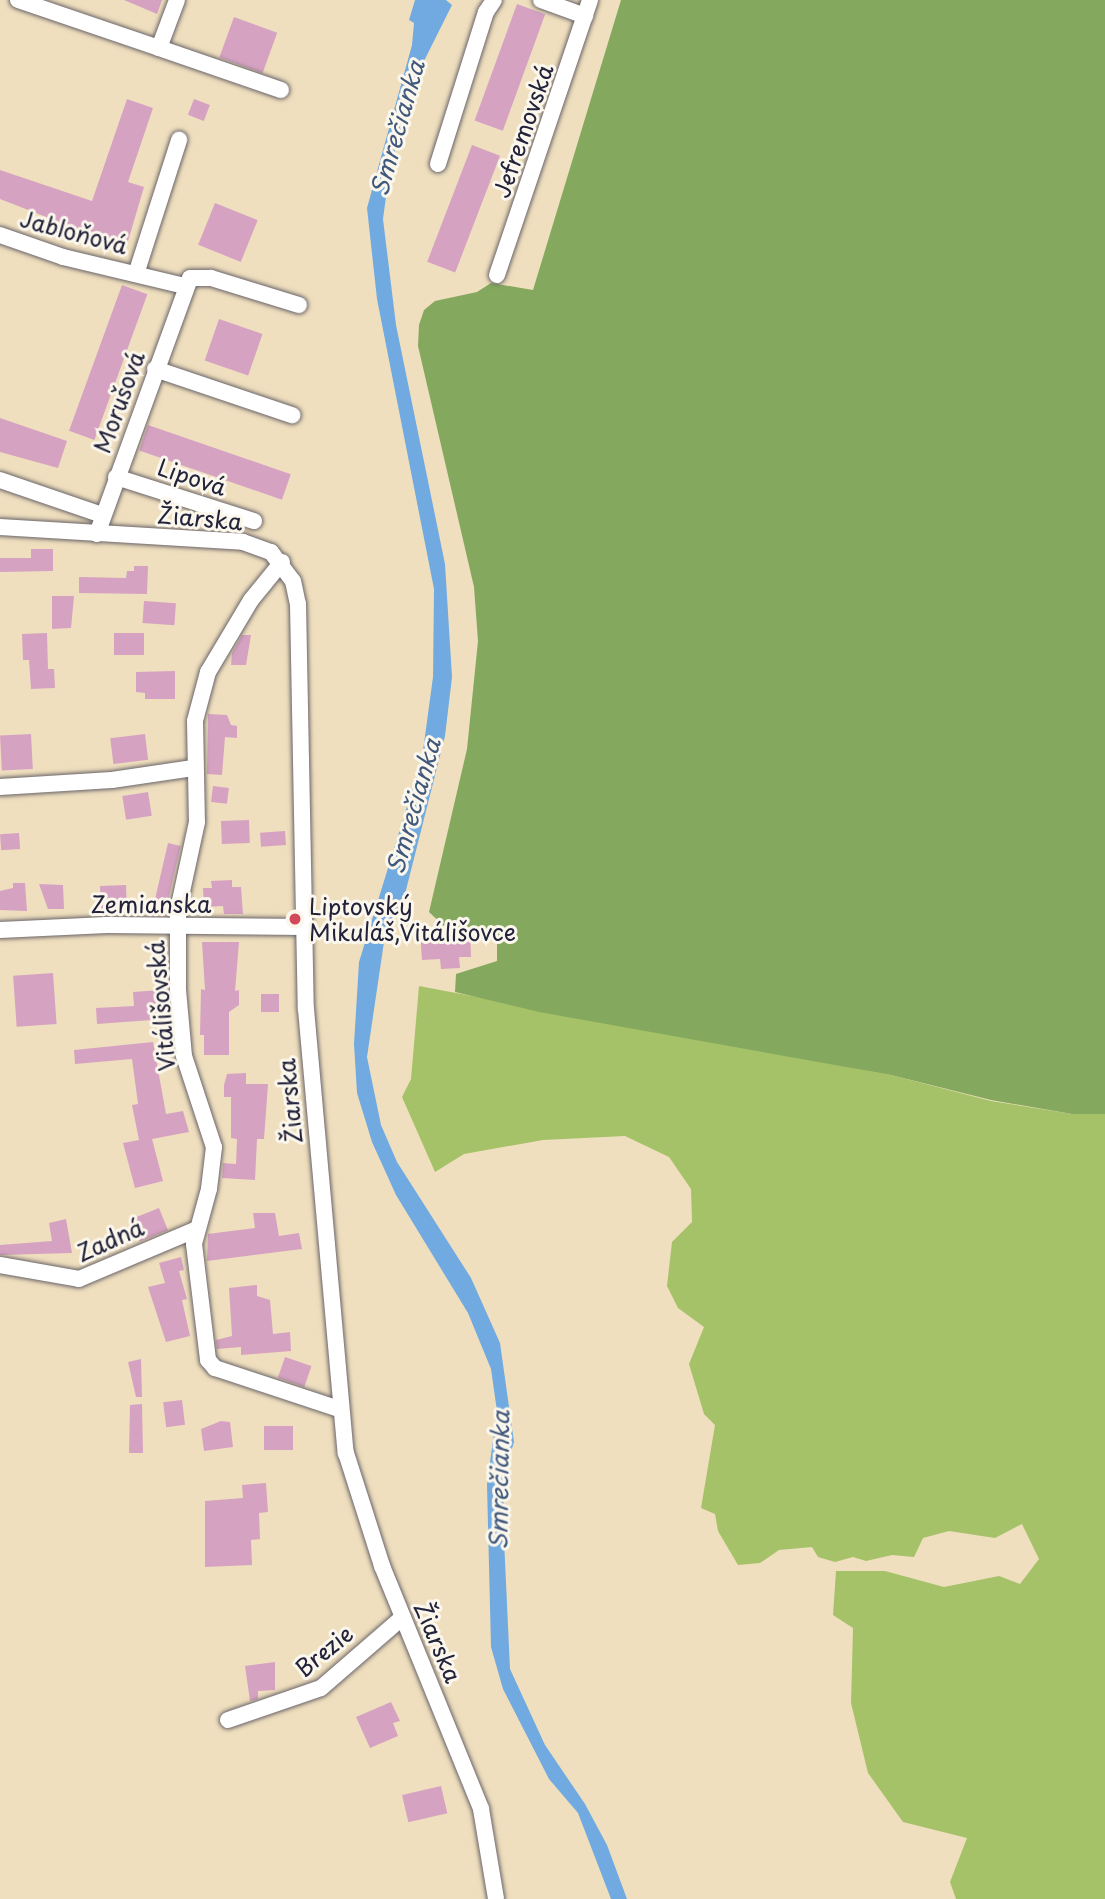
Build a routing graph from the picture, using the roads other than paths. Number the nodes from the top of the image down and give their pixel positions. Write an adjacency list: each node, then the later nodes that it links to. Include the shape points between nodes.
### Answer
1 (18, 0): 7 (street)
2 (177, 0): 7 (street)
3 (494, 0): 10 (street, via 485,12)
4 (541, 0): 6 (street)
5 (590, 0): 6 (street, Jefremovská)
6 (585, 16): 13 (street, Jefremovská)
7 (159, 48): 8 (street)
8 (281, 90)
9 (179, 140): 12 (street, Jabloňová)
10 (438, 163)
11 (0, 235): 12 (street, Jabloňová, via 63,257)
12 (137, 271): 14 (street, Jabloňová)
13 (497, 275)
14 (185, 286): 15 (street, via 198,276); 16 (street, Morušová)
15 (299, 305)
16 (155, 369): 17 (street); 18 (street, Morušová)
17 (292, 415)
18 (116, 477): 20 (street, Morušová); 21 (street, Lipová)
19 (0, 480): 20 (street)
20 (102, 515): 23 (street, Morušová)
21 (254, 521)
22 (0, 527): 23 (street, Žiarska)
23 (97, 534): 24 (street, Žiarska, via 243,542 271,552)
24 (282, 562): 25 (street, Vitálišovská, via 251,600 208,672 195,721); 28 (street, Žiarska, via 293,581 298,604)
25 (194, 768): 26 (street, via 112,780); 27 (street, Vitálišovská, via 195,843)
26 (0, 787)
27 (177, 925): 28 (street, Zemianska); 29 (street, Zemianska); 30 (street, Vitálišovská, via 184,1056 214,1147 209,1189)
28 (303, 927): 32 (street, Žiarska)
29 (0, 930)
30 (195, 1230): 31 (street, Zadná, via 79,1279); 32 (street, Vitálišovská, via 208,1360 215,1368)
31 (0, 1265)
32 (339, 1409): 33 (street, Žiarska, via 356,1496)
33 (403, 1617): 34 (street, Brezie, via 321,1688 277,1707); 35 (street, Žiarska, via 481,1809)
34 (228, 1720)
35 (496, 1899)

